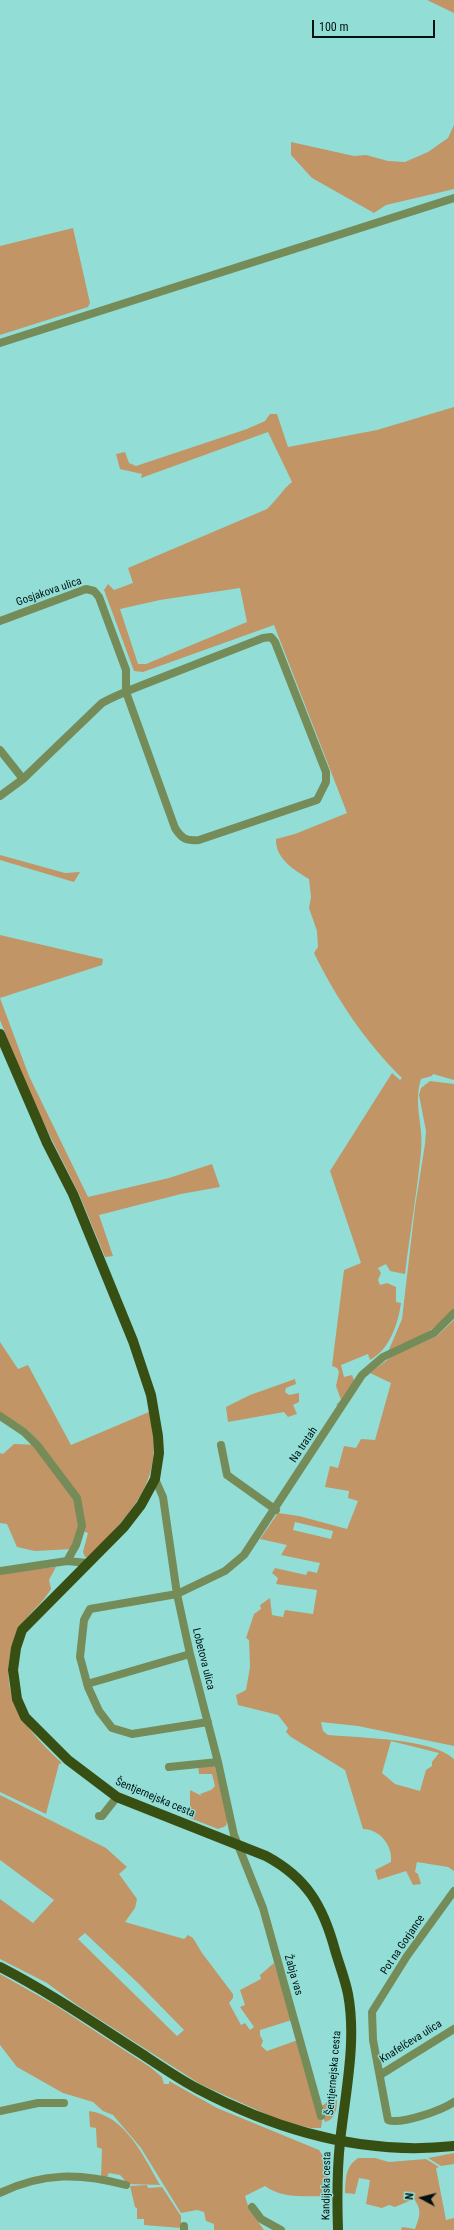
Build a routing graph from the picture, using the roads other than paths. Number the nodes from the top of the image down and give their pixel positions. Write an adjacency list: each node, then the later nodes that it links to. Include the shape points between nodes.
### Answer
1 (454, 198): 2 (street)
2 (0, 343)
3 (0, 621): 4 (street, Gosjakova ulica, via 86,590 94,590 100,597 126,670)
4 (126, 692): 4 (street, via 175,828 181,838 187,841 199,840 317,800 326,782 326,772 271,637); 6 (street, via 93,710)
5 (0, 750): 6 (street)
6 (23, 779): 7 (street)
7 (0, 796)
8 (0, 1034): 12 (main road, Šentjernejska cesta, via 47,1143 73,1194 133,1341 151,1395 158,1436 159,1453)
9 (454, 1314): 13 (street, Na tratah, via 434,1334 383,1358 362,1375)
10 (0, 1416): 14 (street, via 24,1432 37,1445 77,1498 82,1526)
11 (221, 1446): 13 (street, via 227,1475)
12 (155, 1479): 15 (main road, Šentjernejska cesta, via 141,1505 124,1527); 17 (street, Lobetova ulica, via 163,1497)
13 (276, 1510): 17 (street, Na tratah, via 244,1555 225,1571)
14 (67, 1561): 15 (street); 16 (street)
15 (88, 1563): 23 (main road, Šentjernejska cesta, via 22,1630 16,1648 14,1684 17,1699 29,1722 79,1771)
16 (0, 1571)
17 (177, 1594): 18 (street, Lobetova ulica); 19 (street, Na tratah, via 90,1609 84,1620 80,1657)
18 (190, 1654): 19 (street); 20 (street, Lobetova ulica)
19 (87, 1684): 20 (street, via 99,1710 112,1728 132,1734)
20 (208, 1722): 21 (street, Lobetova ulica)
21 (218, 1762): 22 (street); 25 (street, Lobetova ulica)
22 (169, 1767)
23 (117, 1798): 24 (street, via 102,1816); 25 (main road, Šentjernejska cesta)
24 (99, 1816)
25 (238, 1844): 34 (street, Žabja vas, via 263,1908); 35 (main road, Šentjernejska cesta, via 282,1865 300,1879 312,1893 330,1930 348,1994 350,2021 349,2070)
26 (454, 1891): 28 (street, Pot na Gorjance, via 407,1956)
27 (0, 1967): 35 (main road, via 33,1984 198,2089 282,2127)
28 (372, 2012): 30 (street, Knafelčeva ulica, via 373,2040)
29 (454, 2029): 30 (street, Knafelčeva ulica)
30 (380, 2075): 31 (street, Knafelčeva ulica, via 386,2116 393,2122 411,2119)
31 (454, 2102)
32 (64, 2103): 33 (street, via 38,2103)
33 (0, 2111)
34 (321, 2116)
35 (340, 2142): 36 (main road, via 405,2148); 41 (main road, Kandijska cesta)
36 (454, 2146)
37 (126, 2185): 38 (street, via 64,2175 15,2186)
38 (0, 2193)
39 (252, 2207): 40 (street, via 261,2219)
40 (280, 2230)
41 (338, 2230)

